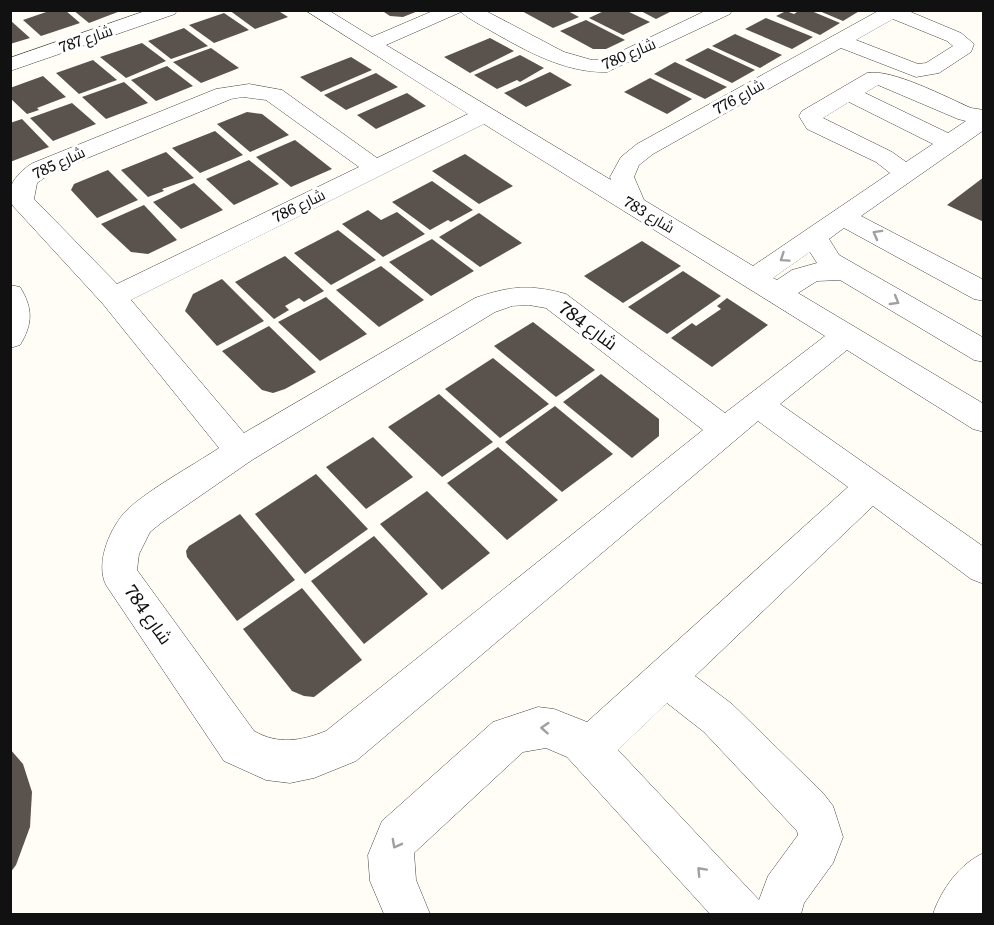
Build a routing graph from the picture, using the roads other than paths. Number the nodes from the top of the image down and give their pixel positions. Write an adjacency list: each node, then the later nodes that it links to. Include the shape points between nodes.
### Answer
1 (314, 10): 8 (street, شارع 783)
2 (453, 10): 8 (street)
3 (469, 10): 4 (street, شارع 780, via 572,64 596,68)
4 (723, 10)
5 (163, 11): 9 (street, شارع 787)
6 (894, 11): 7 (street, شارع 776); 7 (street, via 954,37 964,48 932,69 916,70)
7 (840, 41): 16 (street, شارع 776, via 645,149 629,162 622,177)
8 (370, 45): 11 (street, شارع 783)
9 (10, 64)
10 (848, 93): 12 (street, via 870,79 880,78); 13 (street); 15 (street, via 810,116 812,121 884,157)
11 (485, 115): 14 (street, شارع 786); 16 (street, شارع 783)
12 (984, 118): 13 (street)
13 (949, 143): 15 (street)
14 (375, 168): 24 (street, شارع 786); 24 (street, شارع 785, via 273,95 249,90 224,94 29,175 21,192 22,201)
15 (906, 173): 17 (street)
16 (636, 207): 20 (street, شارع 783)
17 (844, 217): 18 (street); 21 (street, one-way to 17)
18 (815, 237): 19 (street, via 829,261); 20 (street, one-way to 20)
19 (845, 271): 23 (street, via 801,275); 27 (street, one-way to 27)
20 (753, 279): 23 (street, شارع 783)
21 (984, 292)
22 (10, 294): 26 (street, via 18,325)
23 (778, 294): 25 (street, شارع 783)
24 (113, 297): 31 (street, شارع 785)
25 (846, 335): 28 (street, شارع 784); 29 (street, شارع 783)
26 (10, 338)
27 (984, 352)
28 (758, 404): 30 (street, شارع 784); 32 (street)
29 (984, 420)
30 (725, 430): 31 (street, شارع 784, via 556,301 522,295 485,305); 31 (street, شارع 784, via 341,746 310,759 286,763 258,758 239,746 119,574 121,552 138,522)
31 (240, 451)
32 (871, 486): 33 (street); 34 (street)
33 (984, 568)
34 (665, 677): 35 (street); 39 (street, via 718,718 808,808 817,822 821,837 817,847 784,892)
35 (588, 749): 37 (street, one-way to 37, via 561,730 546,726 526,728 508,737 398,837 390,855 393,881); 38 (street, one-way to 35)
36 (984, 876): 40 (street)
37 (407, 915)
38 (741, 915)
39 (778, 915)
40 (956, 915)

